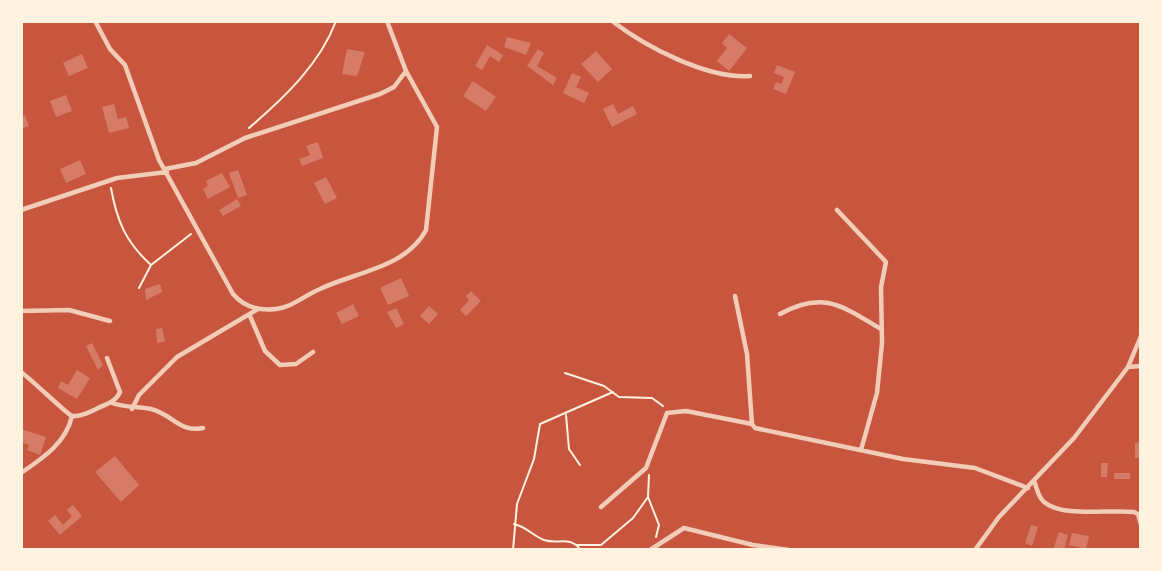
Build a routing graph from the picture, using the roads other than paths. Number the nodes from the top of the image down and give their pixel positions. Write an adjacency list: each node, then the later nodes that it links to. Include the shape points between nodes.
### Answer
1 (95, 21): 6 (street, via 125,65)
2 (387, 21): 4 (street)
3 (612, 21): 5 (street, via 720,76)
4 (406, 71): 6 (street, via 394,87 380,94); 10 (street, via 437,127 429,217 423,236 385,265 321,288 292,305)
5 (750, 76)
6 (166, 171): 7 (street, via 109,181); 10 (street, via 233,294 246,306)
7 (21, 210)
8 (837, 211): 15 (street, via 886,262)
9 (735, 296): 25 (street, via 747,354)
10 (258, 308): 13 (street)
11 (21, 311): 14 (street, via 69,310)
12 (780, 314): 15 (street, via 799,303 830,303)
13 (250, 316): 17 (street, via 265,351 280,365 296,363); 23 (street, via 177,357 139,395)
14 (110, 321)
15 (881, 329): 27 (street, via 877,393)
16 (1141, 337): 20 (street)
17 (313, 352)
18 (107, 358): 22 (street, via 120,392)
19 (1141, 366): 20 (street)
20 (1128, 368): 29 (street)
21 (21, 372): 24 (street)
22 (111, 402): 23 (street); 24 (street)
23 (132, 409): 26 (street, via 151,409 187,429)
24 (72, 416): 28 (street, via 58,445)
25 (752, 424): 27 (street, via 760,430); 31 (street, via 686,411 667,413 646,468)
26 (203, 428)
27 (861, 450): 30 (street, via 980,469)
28 (21, 473)
29 (1034, 481): 30 (street); 32 (street, via 1046,503 1066,511 1134,512)
30 (1028, 488): 35 (street)
31 (601, 507)
32 (1141, 524)
33 (652, 548): 34 (street, via 684,528)
34 (789, 550)
35 (975, 550)

